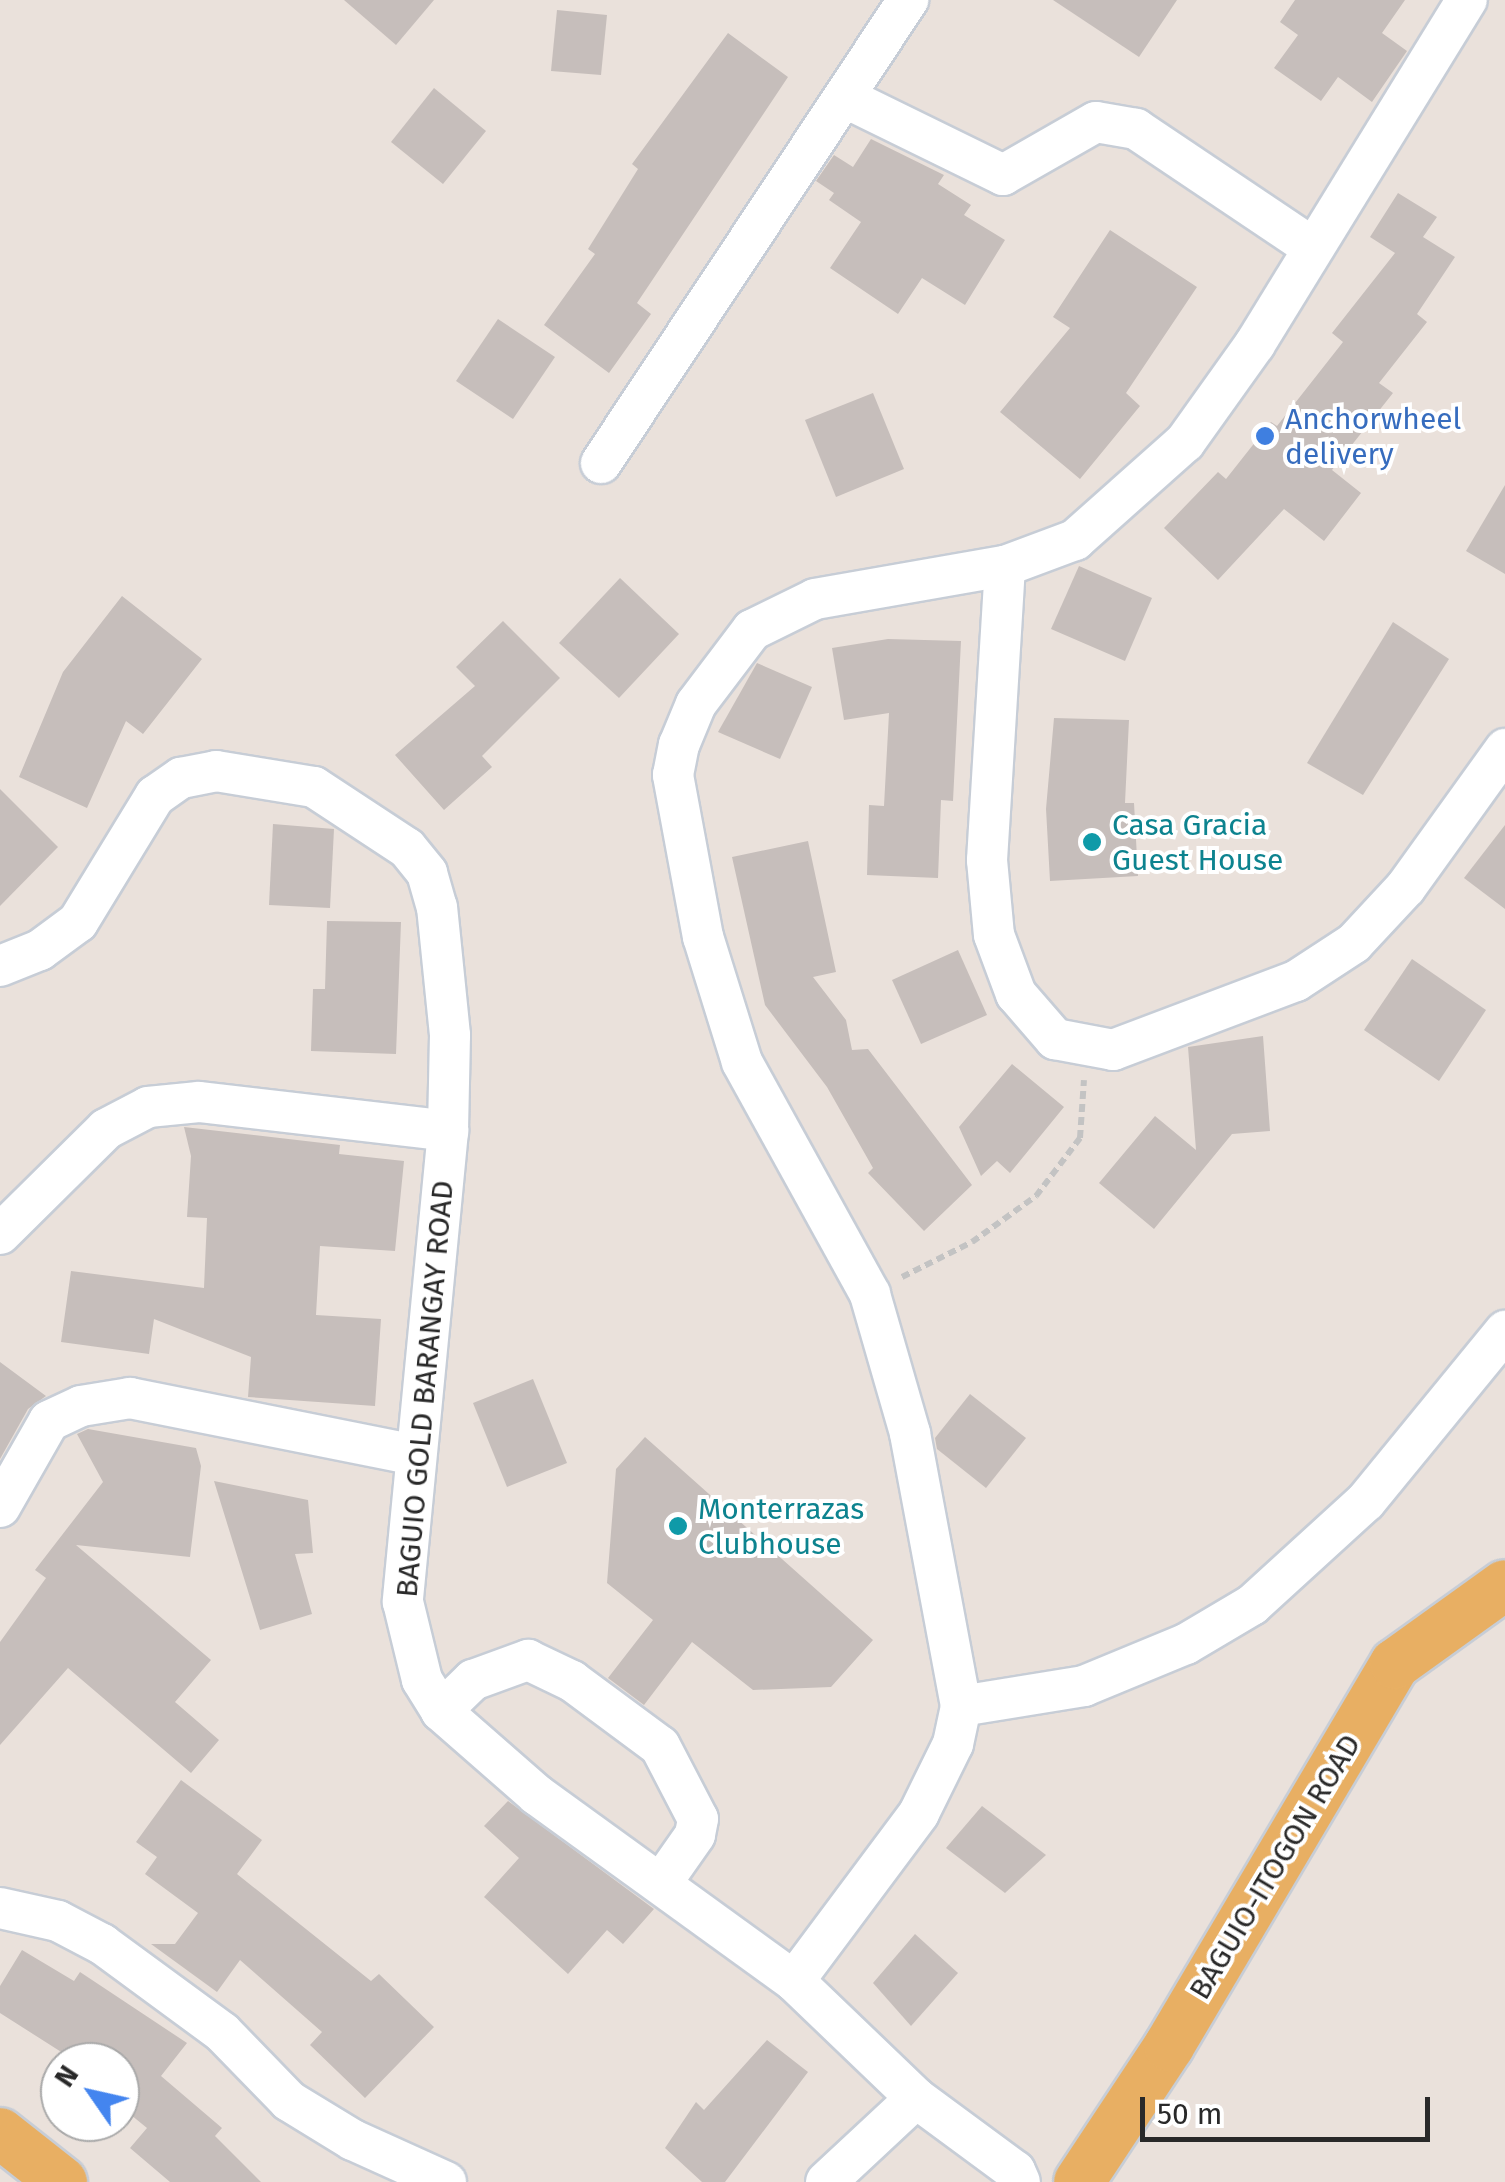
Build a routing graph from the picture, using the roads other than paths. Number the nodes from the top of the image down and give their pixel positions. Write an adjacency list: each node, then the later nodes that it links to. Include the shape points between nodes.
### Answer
1 (908, 0): 3 (street)
2 (1467, 0): 4 (street)
3 (846, 98): 4 (street, via 1002,175 1096,122 1136,128); 5 (street)
4 (1313, 248): 6 (street, via 1186,442 1075,540)
5 (601, 463)
6 (1005, 566): 7 (street, via 987,860 994,935 1016,994 1056,1039 1113,1050 1296,980 1354,943 1406,887); 15 (street, via 815,599 752,630 696,704 673,775 684,863 742,1062 870,1294 925,1501)
7 (1505, 748)
8 (0, 966): 9 (street, BAGUIO GOLD BARANGAY ROAD, via 40,950 78,922 155,796 182,778 216,771 314,787 369,818 427,873 445,957)
9 (448, 1131): 10 (street, via 200,1102 148,1107 106,1129); 12 (street, BAGUIO GOLD BARANGAY ROAD)
10 (0, 1234)
11 (1505, 1331): 15 (street, via 1366,1501 1252,1606 1168,1652 1084,1686)
12 (415, 1455): 13 (street, via 130,1398 48,1420); 16 (street, BAGUIO GOLD BARANGAY ROAD, via 403,1602 412,1657)
13 (0, 1507)
14 (1505, 1585): 23 (main road, BAGUIO-ITOGON ROAD, via 1394,1664 1169,2046)
15 (961, 1706): 19 (street, via 953,1744 919,1813)
16 (441, 1711): 17 (street, BAGUIO GOLD BARANGAY ROAD, via 537,1796); 17 (street, via 473,1680 528,1660 572,1681 660,1746 698,1818 694,1836)
17 (662, 1882): 19 (street, BAGUIO GOLD BARANGAY ROAD)
18 (0, 1908): 25 (street, via 58,1921 102,1944 222,2032 289,2101 352,2140)
19 (794, 1981): 20 (street, BAGUIO GOLD BARANGAY ROAD)
20 (916, 2098): 22 (street, BAGUIO GOLD BARANGAY ROAD); 26 (street)
21 (0, 2134): 24 (main road)
22 (1018, 2176): 23 (street, BAGUIO GOLD BARANGAY ROAD)
23 (1081, 2179)
24 (62, 2182)
25 (446, 2182)
26 (826, 2182)

